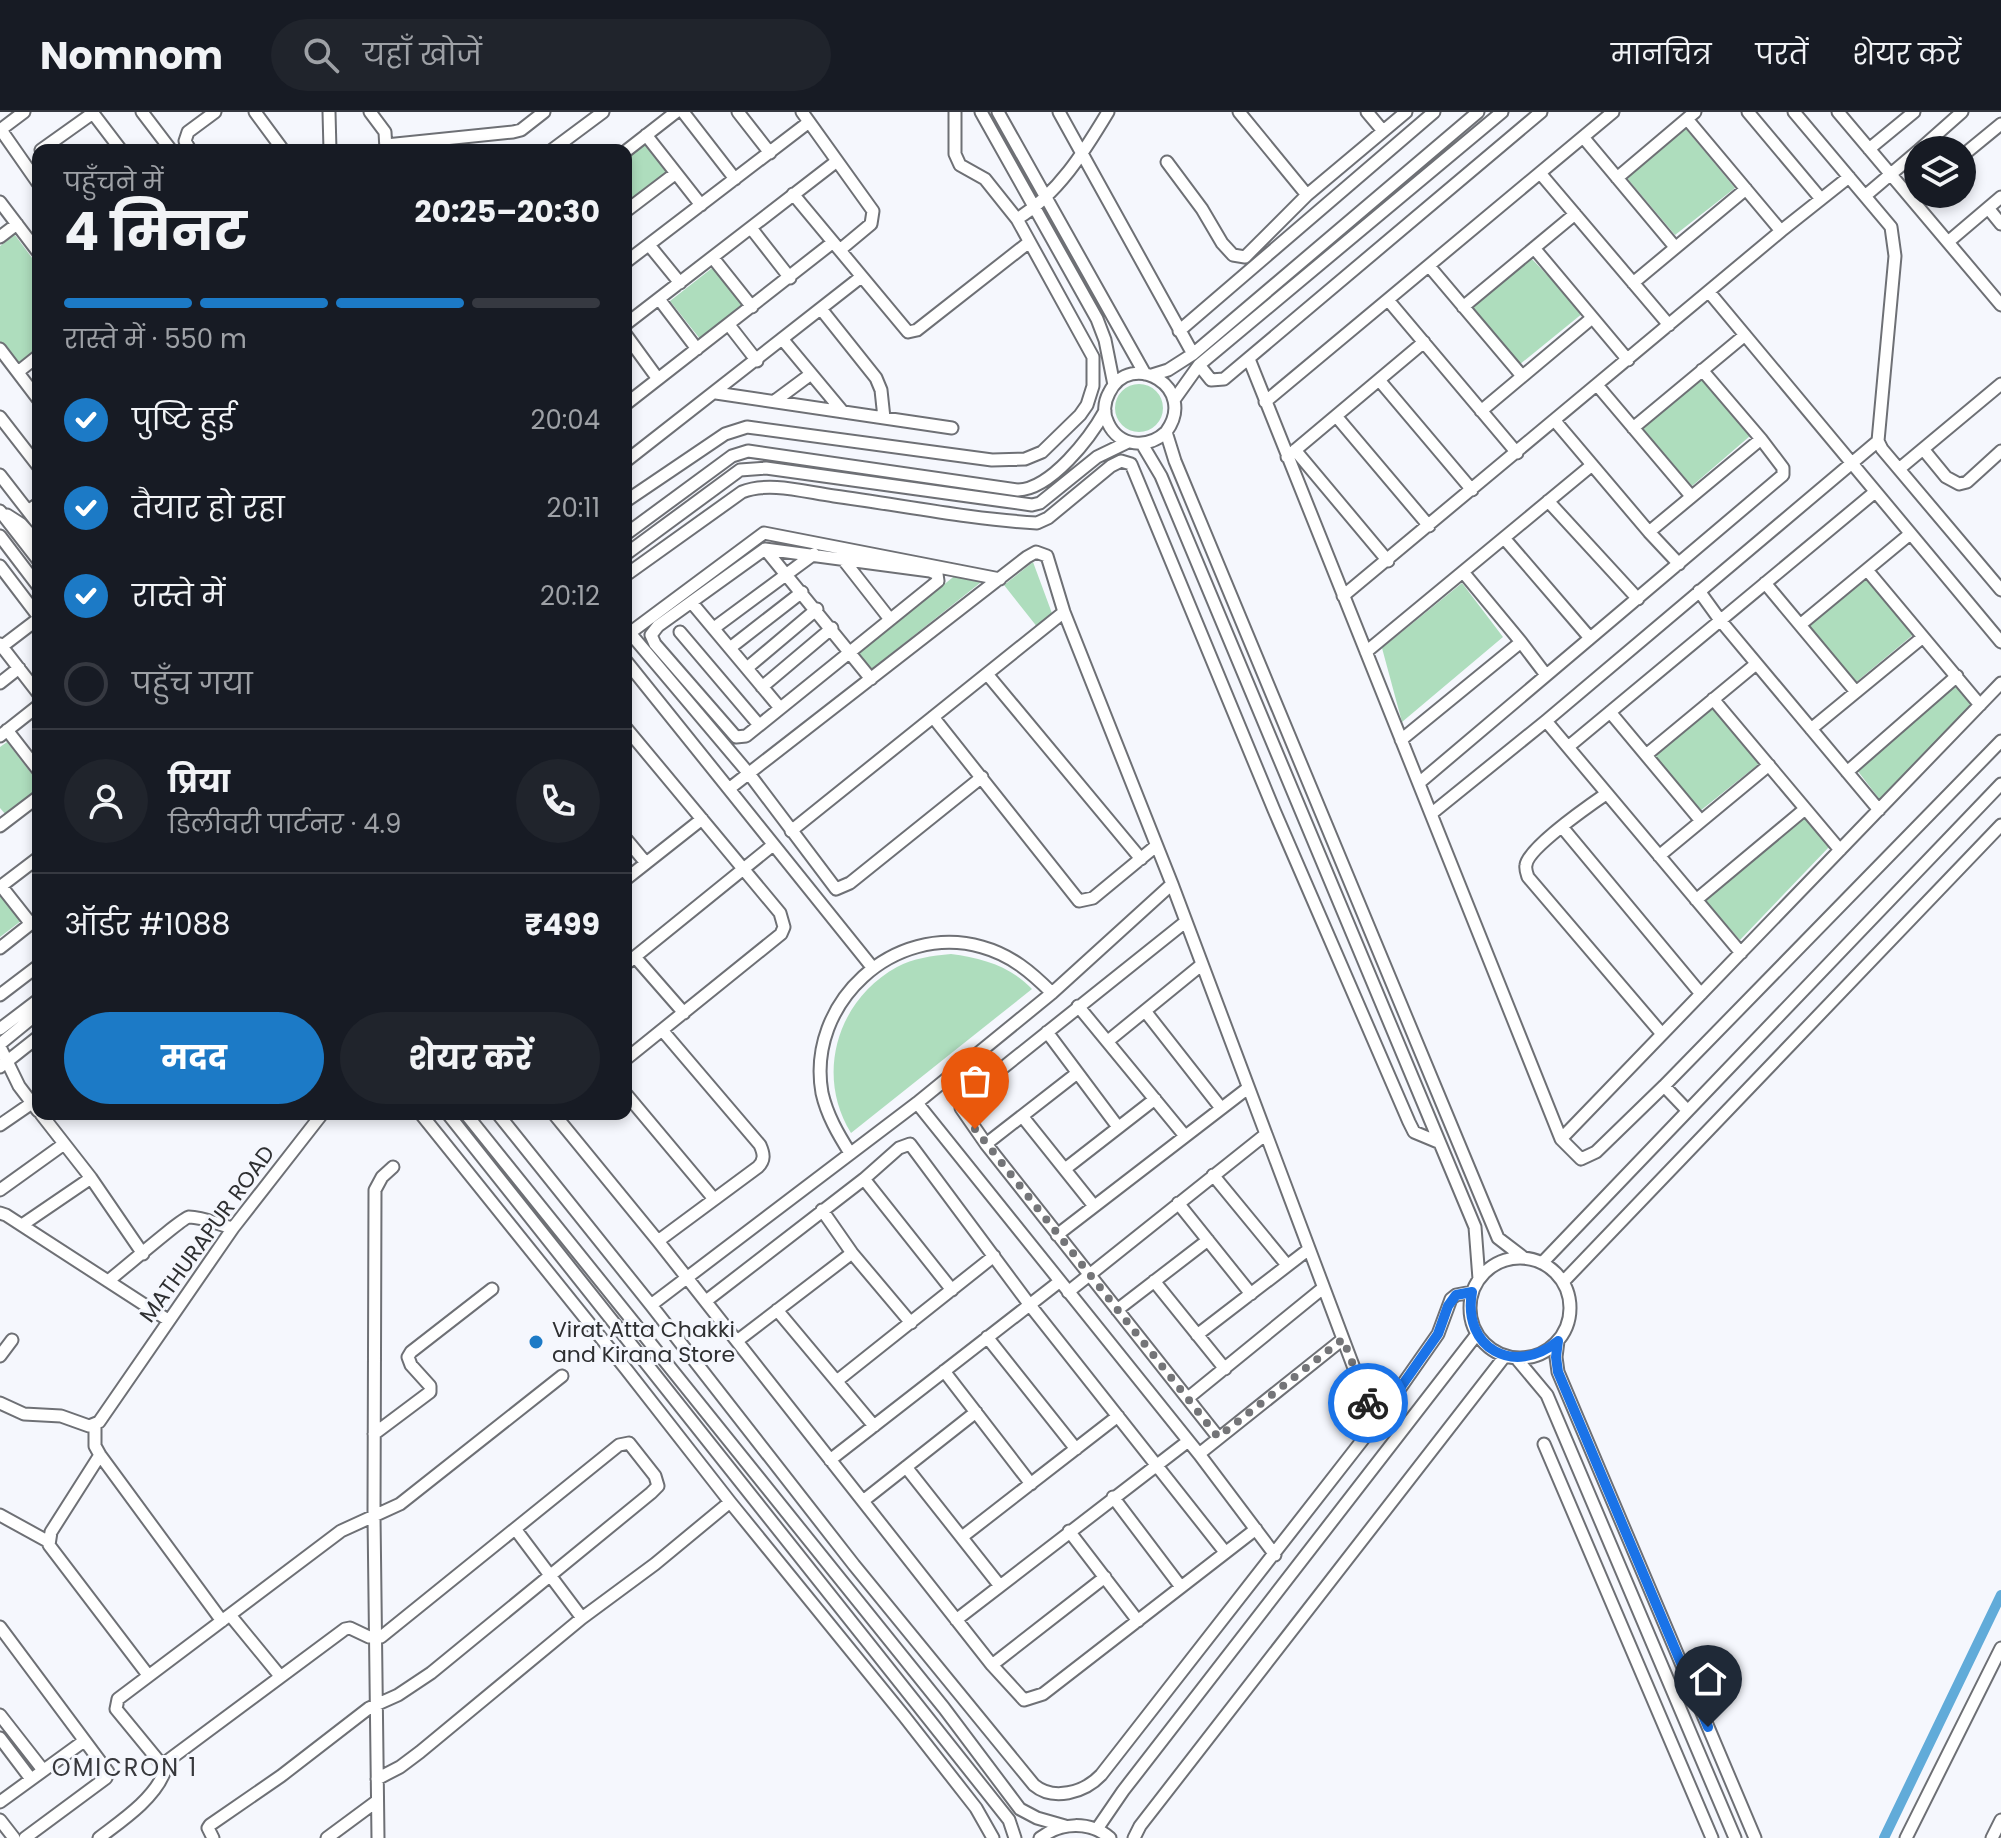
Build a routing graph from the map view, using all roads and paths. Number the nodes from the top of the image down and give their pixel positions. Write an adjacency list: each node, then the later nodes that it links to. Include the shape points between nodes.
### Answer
1 (24, 112): 35 (street)
2 (160, 112): 32 (street)
3 (215, 112): 43 (street, via 188,132)
4 (255, 112): 44 (street)
5 (329, 112): 45 (street)
6 (370, 112): 46 (street, via 385,132)
7 (544, 112): 47 (street, via 521,130)
8 (603, 112): 48 (street)
9 (676, 112): 37 (street)
10 (683, 112): 65 (street)
11 (738, 112): 52 (street)
12 (955, 112): 81 (street, via 960,165 985,179)
13 (981, 112): 79 (street)
14 (998, 112): 71 (street)
15 (1059, 112): 53 (street)
16 (1108, 112): 53 (street)
17 (1239, 112): 69 (street)
18 (1367, 112): 36 (street)
19 (1406, 112): 36 (street)
20 (1434, 112): 112 (street)
21 (1478, 112): 119 (street)
22 (1502, 112): 124 (street)
23 (1541, 112): 120 (street)
24 (1613, 112): 39 (street)
25 (1748, 112): 73 (street)
26 (1794, 112): 63 (street)
27 (1838, 112): 51 (street)
28 (1962, 112): 38 (street)
29 (92, 113): 40 (street); 41 (street)
30 (1912, 113): 51 (street)
31 (1691, 115): 64 (street); 67 (street)
32 (146, 116): 42 (street)
33 (806, 117): 52 (street); 55 (street)
34 (2001, 124): 49 (street)
35 (0, 130): 57 (street)
36 (1383, 131): 69 (street)
37 (646, 135): 50 (street); 59 (street)
38 (1934, 136)
39 (1583, 137): 60 (street); 64 (street)
40 (50, 144)
41 (114, 144)
42 (167, 144)
43 (187, 144)
44 (279, 144)
45 (330, 144)
46 (386, 144)
47 (418, 144)
48 (560, 144)
49 (1976, 145)
50 (632, 146)
51 (1869, 149): 62 (street)
52 (770, 153): 65 (street)
53 (1082, 154): 71 (street); 112 (street)
54 (32, 157): 57 (street)
55 (837, 161): 68 (street); 91 (street, via 874,215 871,224)
56 (1167, 162): 69 (street, via 1222,243 1239,258)
57 (23, 163): 61 (street)
58 (1904, 163): 62 (street)
59 (676, 173): 75 (street); 76 (street)
60 (1540, 173): 80 (street); 96 (street)
61 (32, 175)
62 (1891, 175): 66 (street); 70 (street)
63 (1849, 177): 70 (street); 73 (street)
64 (1617, 178): 92 (street)
65 (735, 179): 75 (street)
66 (1904, 186)
67 (1746, 189): 85 (street); 92 (street)
68 (793, 194): 84 (street); 91 (street)
69 (1307, 195)
70 (1865, 196): 152 (street, via 1895,239)
71 (1047, 197): 79 (street); 128 (street)
72 (2001, 197): 78 (street)
73 (1821, 199): 85 (street)
74 (0, 202): 82 (street)
75 (701, 205): 90 (street)
76 (632, 206)
77 (1924, 208): 87 (street)
78 (1988, 208): 83 (street); 87 (street)
79 (1034, 209): 81 (street); 133 (street, via 1097,319)
80 (1575, 214): 93 (street); 100 (street)
81 (1017, 219): 88 (street)
82 (17, 224): 86 (street); 89 (street)
83 (2001, 224)
84 (751, 228): 95 (street); 98 (street)
85 (1781, 231): 101 (street)
86 (0, 237)
87 (1948, 242): 104 (street)
88 (1028, 243): 97 (street, via 912,332); 156 (street, via 1093,357 1095,371 1087,405)
89 (32, 244)
90 (649, 245): 94 (street); 99 (street)
91 (836, 246): 97 (street); 98 (street)
92 (1675, 247): 100 (street)
93 (1534, 248): 106 (street); 108 (street)
94 (632, 255)
95 (713, 258): 99 (street); 105 (street)
96 (1429, 266): 103 (street); 106 (street)
97 (861, 277): 107 (street)
98 (790, 278): 105 (street)
99 (680, 283): 102 (street)
100 (1633, 283): 111 (street)
101 (1709, 292): 111 (street); 113 (street)
102 (659, 299): 109 (street); 118 (street)
103 (1388, 300): 115 (street); 140 (street)
104 (2001, 305)
105 (752, 307): 110 (street)
106 (1463, 307): 129 (street)
107 (821, 309): 114 (street); 146 (street, via 876,378)
108 (1592, 318): 121 (street); 129 (street)
109 (632, 319)
110 (729, 325): 118 (street); 123 (street)
111 (1669, 325): 121 (street)
112 (1179, 331): 119 (street)
113 (1745, 335): 125 (street); 162 (street)
114 (783, 340): 123 (street); 127 (street)
115 (1424, 342): 131 (street); 142 (street)
116 (632, 343): 130 (street)
117 (0, 349): 126 (street)
118 (697, 349): 130 (street)
119 (1193, 354): 128 (street)
120 (1249, 359): 124 (street, via 1217,381); 140 (street)
121 (1628, 360): 134 (street)
122 (32, 361): 126 (street)
123 (757, 361): 136 (street)
124 (1199, 365): 139 (street)
125 (1702, 370): 149 (street); 151 (street)
126 (18, 372): 135 (street)
127 (811, 374): 138 (street); 143 (street)
128 (1148, 375): 133 (street, via 1125,377); 139 (street, via 1164,382)
129 (1522, 376): 142 (street)
130 (658, 379): 137 (street)
131 (1379, 380): 144 (street); 169 (street)
132 (2001, 384): 155 (street)
133 (1114, 385): 141 (street)
134 (1597, 385): 147 (street); 149 (street)
135 (32, 391)
136 (716, 393): 138 (street); 160 (street)
137 (632, 399)
138 (776, 400): 143 (street)
139 (1174, 400): 150 (street, via 1175,414)
140 (1265, 402): 158 (street)
141 (1105, 411): 153 (street, via 1112,430); 165 (street, via 1087,440)
142 (1481, 411): 157 (street)
143 (843, 412): 146 (street)
144 (1336, 416): 158 (street); 176 (street)
145 (0, 417): 161 (street)
146 (884, 418): 148 (street)
147 (1555, 421): 157 (street); 163 (street)
148 (952, 428)
149 (1633, 428): 171 (street)
150 (1166, 432): 154 (street); 358 (street, via 1498,1238)
151 (1761, 439): 171 (street); 189 (street, via 1785,473)
152 (1878, 441): 162 (street); 164 (street)
153 (1128, 442): 154 (street); 167 (street)
154 (1142, 444): 334 (street, via 1161,476)
155 (1923, 449): 159 (street, via 1946,477 1959,484); 164 (street)
156 (1044, 450): 165 (street); 172 (street, via 1025,459 992,460 747,427 725,434)
157 (1517, 453): 169 (street)
158 (1291, 454): 188 (street); 201 (street)
159 (2000, 454)
160 (632, 456)
161 (32, 458)
162 (1853, 463): 170 (street); 199 (street)
163 (1592, 465): 173 (street); 178 (street)
164 (1899, 469): 198 (street)
165 (1056, 470): 177 (street, via 1030,489 1018,490 748,451 732,456)
166 (0, 475): 174 (street)
167 (1072, 477): 168 (street); 184 (street, via 1040,503 1021,505 750,468 740,470)
168 (1083, 489): 192 (street, via 1037,523 752,488); 334 (street, via 1116,463 1127,462 1135,469 1409,1122 1414,1132)
169 (1472, 490): 176 (street)
170 (1875, 492): 179 (street); 197 (street)
171 (1691, 496): 178 (street)
172 (632, 497)
173 (1548, 501): 182 (street); 202 (street)
174 (32, 506)
175 (0, 510): 181 (street); 185 (street)
176 (1429, 526): 188 (street)
177 (632, 530)
178 (1649, 532): 189 (street)
179 (1910, 534): 191 (street); 219 (street)
180 (0, 536): 195 (street)
181 (32, 536)
182 (1504, 538): 194 (street); 216 (street)
183 (765, 549): 186 (street); 193 (street); 203 (street)
184 (632, 550)
185 (32, 552)
186 (814, 554): 187 (street); 193 (street)
187 (842, 558): 207 (street); 207 (street, via 937,574 936,584)
188 (1388, 561): 201 (street)
189 (1679, 564): 202 (street)
190 (0, 566): 205 (street)
191 (1867, 570): 210 (street); 215 (street)
192 (632, 571)
193 (786, 572): 200 (street); 211 (street)
194 (1463, 572): 218 (street); 223 (street)
195 (32, 578)
196 (1000, 579): 206 (street, via 1042,552); 213 (street, via 764,533); 231 (street)
197 (1765, 583): 208 (street); 210 (street)
198 (2001, 590)
199 (1699, 591): 208 (street); 243 (street)
200 (802, 592): 204 (street); 221 (street)
201 (1343, 596): 223 (street)
202 (1638, 599): 216 (street)
203 (692, 603): 211 (street); 244 (street, via 658,626 652,639 732,735 746,736)
204 (817, 609): 212 (street); 226 (street)
205 (32, 610)
206 (1064, 612): 228 (street); 273 (street)
207 (889, 618): 222 (street)
208 (1720, 620): 224 (street); 241 (street)
209 (32, 623): 220 (street)
210 (1800, 625): 236 (street)
211 (714, 628): 221 (street)
212 (832, 628): 222 (street); 235 (street)
213 (632, 631)
214 (680, 632): 244 (street)
215 (1923, 637): 230 (street); 236 (street)
216 (1590, 638): 229 (street)
217 (632, 639): 255 (street)
218 (1521, 642): 229 (street); 248 (street)
219 (2001, 642)
220 (1, 646): 225 (street)
221 (730, 648): 226 (street)
222 (851, 650): 231 (street); 239 (street)
223 (1366, 652): 248 (street)
224 (1756, 664): 237 (street); 245 (street)
225 (19, 668): 232 (street); 234 (street)
226 (747, 668): 235 (street)
227 (632, 672): 259 (street)
228 (987, 674): 242 (street); 276 (street)
229 (1546, 675): 257 (street)
230 (1957, 676): 238 (street); 254 (street)
231 (871, 679): 255 (street)
232 (0, 683)
233 (2001, 683): 238 (street)
234 (32, 685)
235 (762, 687): 239 (street)
236 (1856, 692): 245 (street)
237 (1713, 699): 251 (street); 253 (street)
238 (1980, 705): 263 (street)
239 (780, 708): 244 (street)
240 (32, 711): 246 (street)
241 (1610, 712): 250 (street); 251 (street)
242 (933, 717): 256 (street); 270 (street)
243 (1546, 721): 250 (street); 264 (street)
244 (759, 725)
245 (1811, 729): 254 (street)
246 (4, 733): 252 (street)
247 (632, 735): 265 (street)
248 (1401, 740): 257 (street)
249 (2001, 741): 312 (street)
250 (1568, 747): 260 (street)
251 (1646, 755): 266 (street)
252 (32, 763)
253 (1769, 765): 262 (street); 266 (street)
254 (1847, 772): 263 (street)
255 (750, 775): 259 (street); 270 (street)
256 (982, 777): 270 (street, via 840,889); 276 (street, via 1079,901 1093,898)
257 (1419, 783): 264 (street)
258 (2001, 784): 319 (street)
259 (730, 788): 271 (street)
260 (1606, 794): 269 (street); 275 (street)
261 (32, 801): 267 (street)
262 (1805, 809): 274 (street); 283 (street)
263 (1879, 810): 274 (street)
264 (1431, 814): 333 (street)
265 (702, 819): 278 (street); 279 (street)
266 (1701, 821): 275 (street)
267 (1, 824)
268 (2001, 825): 367 (street)
269 (1562, 827): 295 (street); 305 (street, via 1527,860 1528,877)
270 (791, 831)
271 (773, 845): 279 (street); 292 (street)
272 (632, 846): 278 (street)
273 (1156, 846): 276 (street); 281 (street)
274 (1840, 850): 288 (street)
275 (1659, 856): 283 (street)
276 (1141, 859)
277 (32, 862): 282 (street)
278 (646, 863): 280 (street)
279 (744, 870): 289 (street); 300 (street, via 780,913 784,927)
280 (632, 874)
281 (1172, 884): 286 (street); 294 (street)
282 (0, 886): 284 (street)
283 (1696, 900): 288 (street)
284 (32, 919)
285 (32, 923): 287 (street)
286 (1184, 923): 291 (street); 298 (street)
287 (0, 948)
288 (1741, 953): 295 (street)
289 (632, 958)
290 (632, 962): 300 (street)
291 (1200, 966): 299 (street); 313 (street)
292 (872, 967): 294 (street, via 922,946 980,946 1032,972); 337 (street, via 845,995 829,1025 821,1058 822,1092 832,1124)
293 (32, 971): 296 (street)
294 (1052, 993): 317 (street)
295 (1701, 994): 305 (street)
296 (0, 995)
297 (32, 1005): 302 (street)
298 (1078, 1006): 304 (street); 306 (street)
299 (1145, 1011): 306 (street); 318 (street)
300 (684, 1013): 303 (street)
301 (32, 1018): 308 (street)
302 (0, 1029)
303 (662, 1030): 309 (street); 344 (street, via 764,1153 758,1167)
304 (1047, 1032): 311 (street); 336 (street, via 962,1103)
305 (1662, 1034): 333 (street)
306 (1108, 1041): 314 (street)
307 (32, 1042): 310 (street)
308 (0, 1045): 310 (street)
309 (632, 1054)
310 (4, 1064): 316 (street)
311 (1076, 1074): 321 (street); 330 (street)
312 (1664, 1086): 319 (street); 333 (street, via 1586,1159 1575,1156)
313 (1248, 1088): 318 (street); 331 (street)
314 (1155, 1099): 330 (street); 332 (street)
315 (632, 1101): 344 (street)
316 (32, 1103)
317 (917, 1103): 337 (street); 366 (street)
318 (1221, 1108): 332 (street)
319 (1687, 1110): 359 (street)
320 (32, 1111): 329 (street)
321 (1022, 1116): 336 (street); 339 (street)
322 (45, 1120): 335 (street)
323 (317, 1120): 350 (street, MATHURAPUR ROAD)
324 (426, 1120): 414 (street)
325 (453, 1120): 440 (street)
326 (471, 1120): 441 (street)
327 (503, 1120): 376 (street)
328 (560, 1120): 353 (street)
329 (0, 1125)
330 (1118, 1127): 339 (street)
331 (1266, 1134): 340 (street); 354 (street)
332 (1185, 1136): 346 (street)
333 (1561, 1139)
334 (1438, 1142): 363 (street, via 1475,1227)
335 (64, 1144): 341 (street); 343 (street)
336 (986, 1144): 351 (street)
337 (850, 1153): 362 (street)
338 (393, 1167): 401 (street, via 375,1190)
339 (1065, 1169): 346 (street)
340 (1213, 1175): 345 (street); 360 (street)
341 (91, 1178): 349 (street); 356 (street)
342 (864, 1179): 347 (street); 357 (street, via 910,1144); 370 (street)
343 (0, 1190)
344 (714, 1199): 353 (street)
345 (1178, 1203): 352 (street); 361 (street)
346 (1094, 1206): 351 (street)
347 (822, 1210): 355 (street); 374 (street)
348 (1, 1212): 349 (street)
349 (22, 1225): 364 (street)
350 (233, 1228): 356 (street, via 183,1219); 379 (street, MATHURAPUR ROAD)
351 (1057, 1235): 361 (street)
352 (1208, 1240): 365 (street); 373 (street)
353 (658, 1241): 362 (street)
354 (1309, 1249): 360 (street); 368 (street)
355 (852, 1253): 377 (street); 380 (street)
356 (143, 1254): 364 (street)
357 (994, 1256): 370 (street); 375 (street)
358 (1524, 1258): 359 (street); 363 (street, via 1507,1259)
359 (1542, 1263): 367 (street)
360 (1287, 1265): 373 (street)
361 (1088, 1274): 371 (street); 378 (street)
362 (688, 1278): 374 (street); 376 (street)
363 (1479, 1279): 372 (street)
364 (108, 1281): 379 (street)
365 (1154, 1281): 378 (street); 382 (street)
366 (1059, 1282): 371 (street); 375 (street)
367 (1563, 1282): 387 (street, via 1570,1313)
368 (1323, 1288): 384 (street); 390 (street)
369 (492, 1289): 401 (street, via 411,1352 411,1365 430,1392)
370 (952, 1290): 380 (street)
371 (1068, 1292): 403 (street)
372 (1472, 1292): 381 (street, via 1469,1306); 398 (street, via 1451,1299 1438,1334)
373 (1251, 1294): 382 (street)
374 (706, 1301): 386 (street)
375 (1029, 1304): 383 (street); 397 (street)
376 (651, 1305): 436 (street)
377 (777, 1310): 386 (street); 393 (street)
378 (1117, 1310): 394 (street)
379 (168, 1320): 399 (street, MATHURAPUR ROAD)
380 (911, 1323): 393 (street)
381 (1477, 1334): 389 (street, via 1494,1351); 455 (street)
382 (1197, 1335): 390 (street)
383 (987, 1337): 391 (street); 405 (street)
384 (1343, 1339): 398 (street); 402 (street)
385 (12, 1340): 388 (street)
386 (737, 1341): 408 (street)
387 (1558, 1341): 389 (street, via 1531,1357); 469 (street, via 1558,1372)
388 (0, 1356)
389 (1510, 1357): 466 (street); 468 (street, via 1547,1395)
390 (1225, 1369): 394 (street)
391 (944, 1371): 396 (street); 400 (street)
392 (562, 1376): 416 (street, via 400,1504)
393 (838, 1380): 400 (street)
394 (1188, 1398): 402 (street)
395 (0, 1403): 399 (street, via 24,1414 61,1416)
396 (976, 1412): 410 (street); 411 (street)
397 (1118, 1416): 405 (street); 409 (street)
398 (1375, 1424): 423 (street)
399 (95, 1426): 407 (street)
400 (874, 1426): 408 (street)
401 (374, 1434): 416 (street)
402 (1218, 1437): 406 (street)
403 (1187, 1442): 406 (street); 409 (street)
404 (1544, 1444): 467 (street)
405 (1076, 1449): 411 (street)
406 (1199, 1454): 417 (street)
407 (100, 1455): 421 (street); 428 (street)
408 (830, 1460): 413 (street)
409 (1156, 1464): 412 (street); 422 (street)
410 (906, 1467): 413 (street); 420 (street)
411 (1031, 1484): 420 (street)
412 (1113, 1497): 419 (street); 427 (street)
413 (863, 1501): 430 (street)
414 (730, 1502): 429 (street); 443 (street)
415 (0, 1515): 421 (street)
416 (374, 1516): 428 (street, via 341,1531); 433 (street)
417 (1256, 1529): 422 (street); 423 (street)
418 (516, 1530): 424 (street); 424 (street, via 625,1443 655,1476 656,1489); 433 (street)
419 (1069, 1531): 425 (street); 426 (street)
420 (962, 1537): 426 (street)
421 (49, 1542): 437 (street)
422 (1225, 1552): 427 (street)
423 (1275, 1555): 436 (street, via 1101,1775 1078,1790 1050,1794 1034,1785)
424 (550, 1576): 429 (street); 439 (street, via 431,1673)
425 (1105, 1577): 431 (street); 435 (street)
426 (1000, 1586): 430 (street)
427 (1181, 1587): 431 (street)
428 (226, 1618): 437 (street); 438 (street)
429 (582, 1618): 449 (street, via 437,1739)
430 (956, 1620): 435 (street)
431 (1138, 1621): 435 (street, via 1032,1699 1024,1700)
432 (0, 1627): 445 (street)
433 (376, 1638): 438 (street, via 345,1629); 439 (street)
434 (2001, 1648): 470 (street)
435 (992, 1665)
436 (943, 1672): 441 (street)
437 (148, 1675): 446 (street, via 115,1706)
438 (280, 1676): 446 (street)
439 (376, 1705): 449 (street); 459 (street, via 215,1821 208,1828)
440 (917, 1705): 443 (street); 463 (street, via 1009,1820)
441 (944, 1708): 454 (street, via 1020,1809)
442 (0, 1715): 447 (street)
443 (904, 1716): 462 (street)
444 (0, 1738): 448 (street)
445 (84, 1741): 447 (street); 457 (street, via 108,1775)
446 (162, 1765): 458 (street, via 163,1777 154,1789)
447 (43, 1770): 448 (street)
448 (31, 1779): 451 (street)
449 (377, 1779): 450 (street)
450 (377, 1801): 460 (street); 461 (street)
451 (0, 1802)
452 (0, 1820): 456 (street)
453 (2001, 1820): 471 (street)
454 (1065, 1826): 455 (street); 464 (street)
455 (1097, 1829): 465 (street)
456 (14, 1838)
457 (25, 1838)
458 (99, 1838)
459 (213, 1838)
460 (327, 1838)
461 (378, 1838)
462 (993, 1838)
463 (1015, 1838)
464 (1040, 1838)
465 (1110, 1838)
466 (1134, 1838)
467 (1712, 1838)
468 (1735, 1838)
469 (1755, 1838)
470 (1906, 1838)
471 (1992, 1838)

